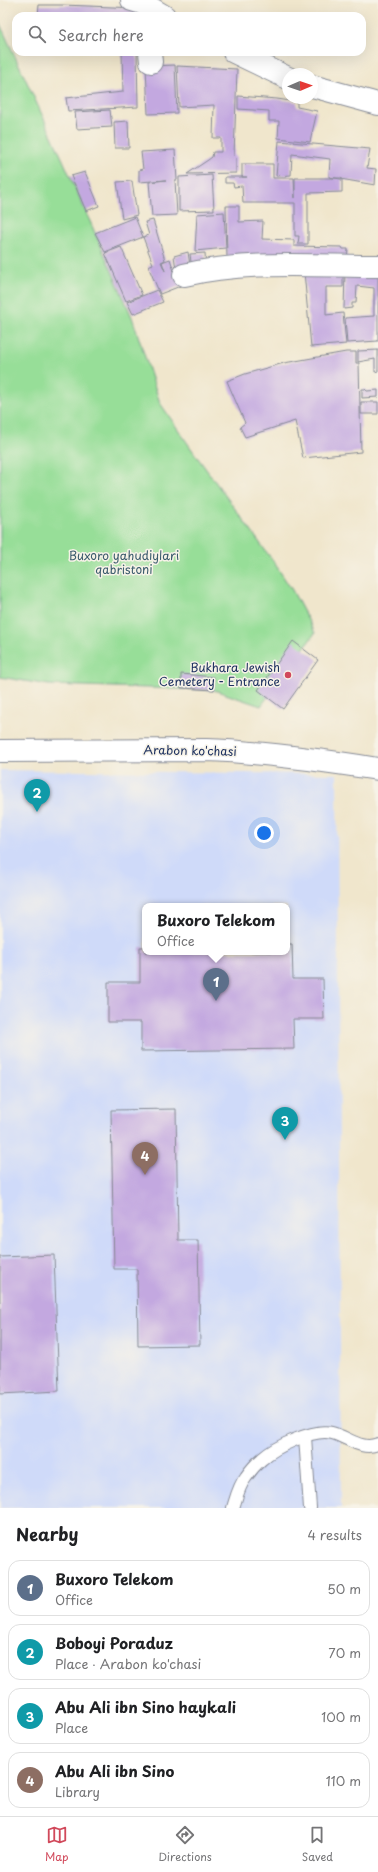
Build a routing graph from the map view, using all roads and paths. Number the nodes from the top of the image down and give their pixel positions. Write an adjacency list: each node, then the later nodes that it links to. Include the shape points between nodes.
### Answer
1 (132, 0): 2 (street)
2 (157, 12)
3 (242, 56): 4 (street)
4 (282, 75)
5 (318, 88): 6 (street)
6 (378, 104)
7 (378, 266): 8 (street, via 243,267)
8 (184, 275)
9 (0, 751): 10 (street, Arabon ko'chasi, via 238,751)
10 (378, 769)
11 (305, 1437): 12 (lane, via 322,1432 331,1433 358,1445); 13 (lane, via 277,1448 262,1459 245,1478); 14 (lane)
12 (378, 1444)
13 (232, 1508)
14 (310, 1508)

